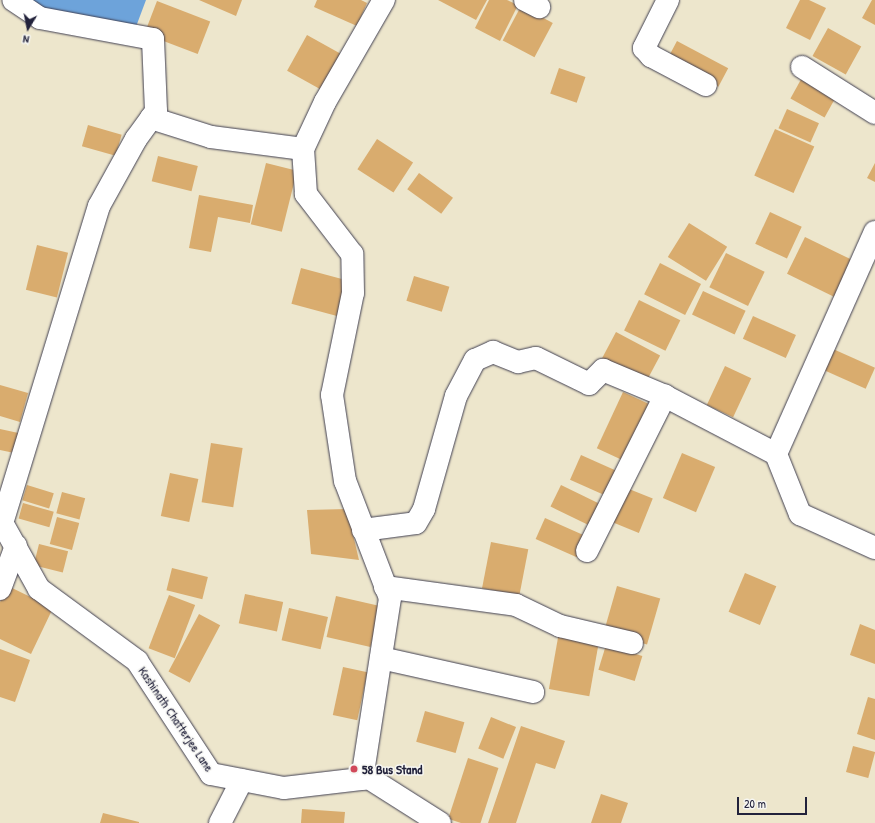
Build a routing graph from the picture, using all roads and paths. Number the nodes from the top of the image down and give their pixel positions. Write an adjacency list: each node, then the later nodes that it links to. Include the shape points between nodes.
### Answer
1 (13, 0): 7 (street, via 40,18 153,39 156,111)
2 (384, 0): 8 (street, via 325,102)
3 (668, 0): 5 (street, via 644,48 651,56)
4 (802, 67): 6 (street)
5 (706, 85)
6 (875, 113)
7 (151, 118): 8 (street, via 210,137); 12 (street, via 136,138 99,206)
8 (303, 149): 13 (street, via 306,194 352,254 353,293 332,395 345,481)
9 (875, 232): 11 (street)
10 (665, 396): 11 (street); 13 (street, via 603,370 589,384 536,358 518,362 493,352 481,357 476,360 456,396 424,509 416,523); 16 (street)
11 (776, 454): 15 (street, via 800,514)
12 (2, 520): 14 (street, Kashinath Chatterjee Lane)
13 (363, 530): 17 (street)
14 (16, 546): 18 (street); 23 (street, Kashinath Chatterjee Lane, via 39,589 137,661 211,774)
15 (875, 548)
16 (587, 551)
17 (385, 587): 19 (street, via 516,605 560,626); 20 (street, via 390,598)
18 (0, 589)
19 (632, 643)
20 (381, 658): 21 (street); 22 (street)
21 (533, 692)
22 (366, 779): 23 (street, Kashinath Chatterjee Lane, via 284,788); 25 (street)
23 (242, 780): 24 (street)
24 (220, 823)
25 (440, 823)

